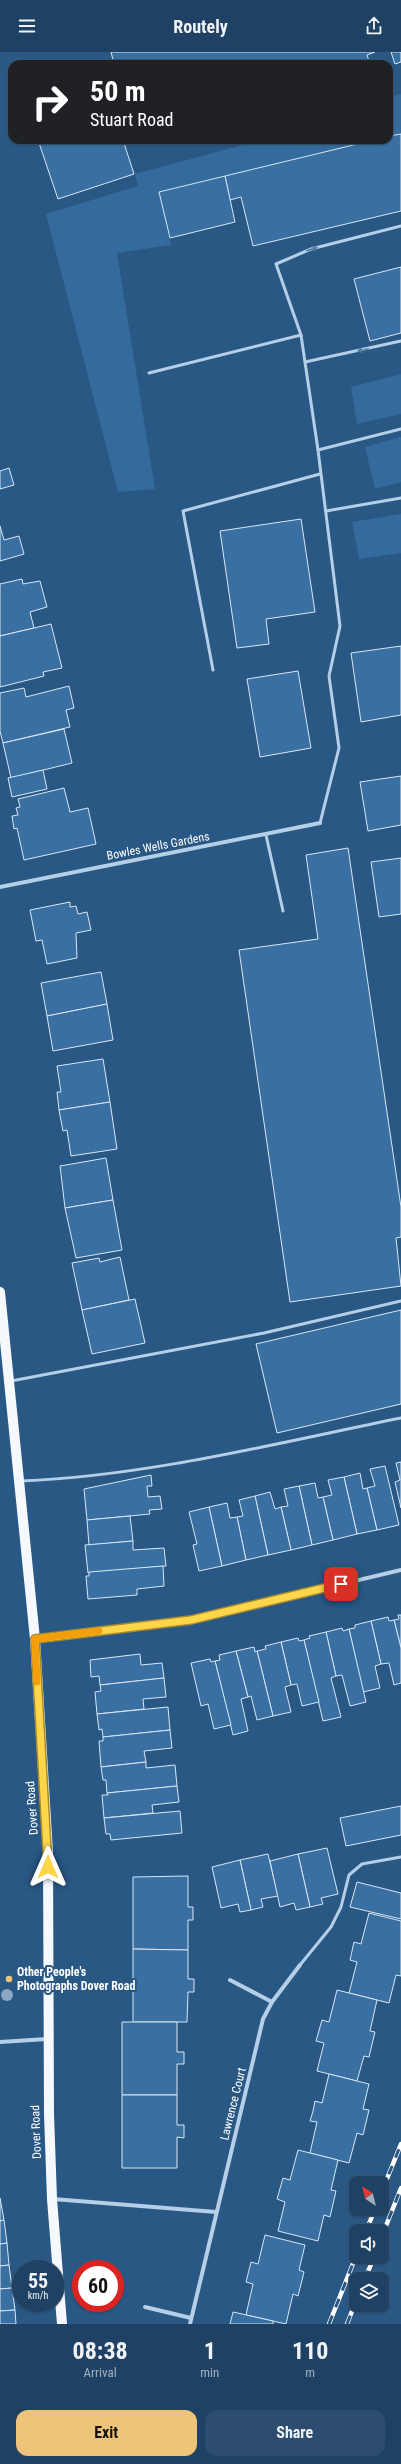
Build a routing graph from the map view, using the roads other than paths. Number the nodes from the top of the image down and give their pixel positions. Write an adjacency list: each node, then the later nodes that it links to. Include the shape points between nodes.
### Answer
1 (401, 226): 2 (lane, one-way to 1, via 276,264 311,249)
2 (301, 335): 4 (lane); 5 (lane)
3 (401, 341): 4 (lane, one-way to 4)
4 (305, 362): 7 (lane)
5 (149, 372)
6 (401, 429): 7 (lane)
7 (318, 450): 8 (lane)
8 (320, 474): 10 (lane); 11 (lane, via 183,511)
9 (401, 498): 10 (lane)
10 (326, 511): 12 (lane, via 340,626 329,676 339,748)
11 (213, 670)
12 (320, 823): 13 (street, Bowles Wells Gardens)
13 (266, 835): 14 (street, Bowles Wells Gardens); 15 (lane)
14 (0, 888)
15 (283, 911)
16 (0, 1292): 18 (main road, Dover Road)
17 (401, 1301): 18 (lane, via 264,1333)
18 (9, 1381): 20 (main road, Dover Road)
19 (401, 1418): 20 (lane, via 155,1466 50,1480)
20 (19, 1481): 22 (main road, Dover Road)
21 (401, 1570): 22 (street, via 191,1620)
22 (35, 1639): 27 (main road, Dover Road, via 48,1852)
23 (401, 1856): 24 (lane, via 362,1864 349,1875 341,1907 331,1927)
24 (300, 1965): 26 (street, Lawrence Court)
25 (230, 1980): 26 (street)
26 (272, 2002): 30 (street, Lawrence Court, via 263,2019)
27 (47, 2039): 28 (street); 29 (main road, Dover Road)
28 (0, 2042)
29 (52, 2199): 30 (street); 33 (main road, Dover Road)
30 (216, 2212): 32 (street, Lawrence Court)
31 (145, 2307): 32 (street)
32 (191, 2318): 34 (street, Lawrence Court)
33 (62, 2324)
34 (190, 2324)

